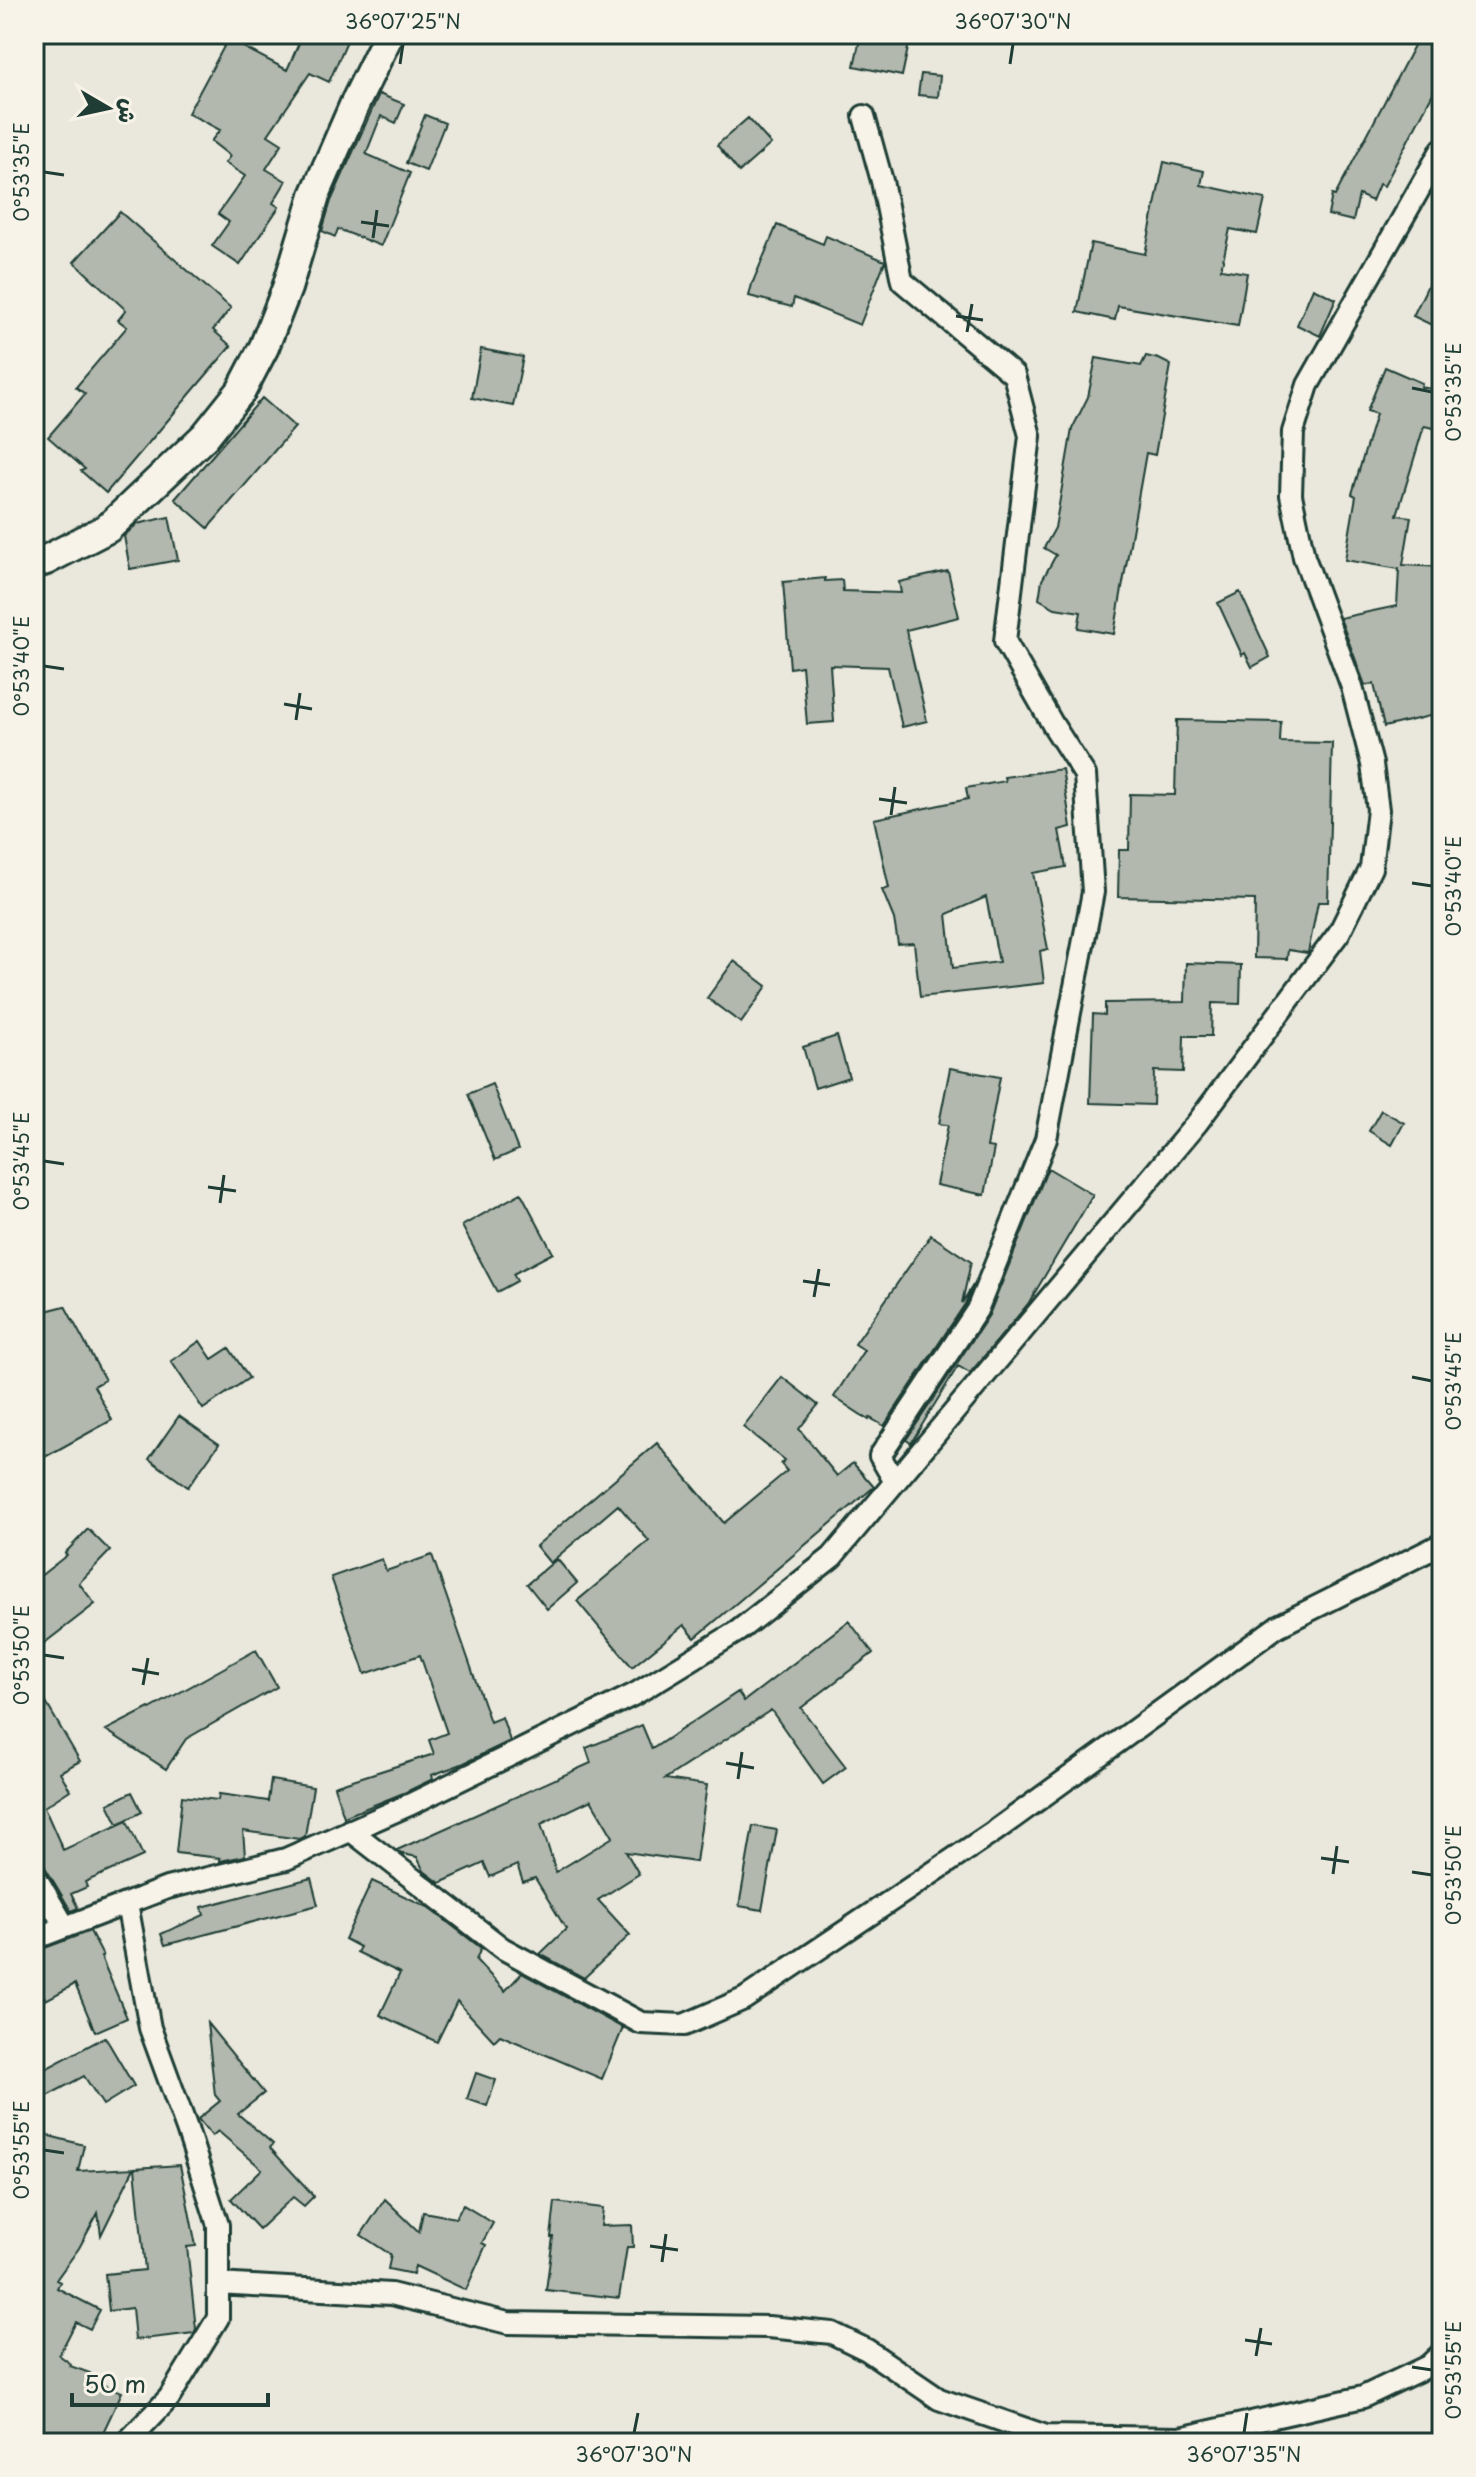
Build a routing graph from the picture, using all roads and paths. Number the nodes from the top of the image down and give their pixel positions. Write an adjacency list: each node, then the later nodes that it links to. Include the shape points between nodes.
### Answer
1 (389, 34): 4 (main road, via 315,195 287,288 241,391 205,436 108,528)
2 (864, 116): 5 (street, via 902,281 1014,375 1030,436 1005,641 1085,775 1093,892 1046,1139 977,1310 880,1456)
3 (1442, 149): 5 (street, via 1308,385 1293,432 1291,495 1304,557 1352,687 1372,764 1378,810 1371,868 1339,933 1197,1123)
4 (34, 564)
5 (895, 1482): 7 (street, via 832,1557 738,1631 635,1694)
6 (1442, 1544): 7 (street, via 1278,1626 982,1840 744,1999 684,2025 641,2023 502,1948)
7 (350, 1830): 9 (street, via 286,1859 167,1888)
8 (34, 1874): 10 (street)
9 (127, 1904): 10 (street); 12 (street, via 150,2028 218,2225)
10 (65, 1927): 11 (street)
11 (34, 1939)
12 (218, 2284): 13 (street, via 391,2294 508,2323 768,2327 832,2333 939,2399 1046,2436 1180,2438 1363,2397 1428,2366); 14 (street, via 218,2318 169,2398)
13 (1442, 2353)
14 (126, 2443)

